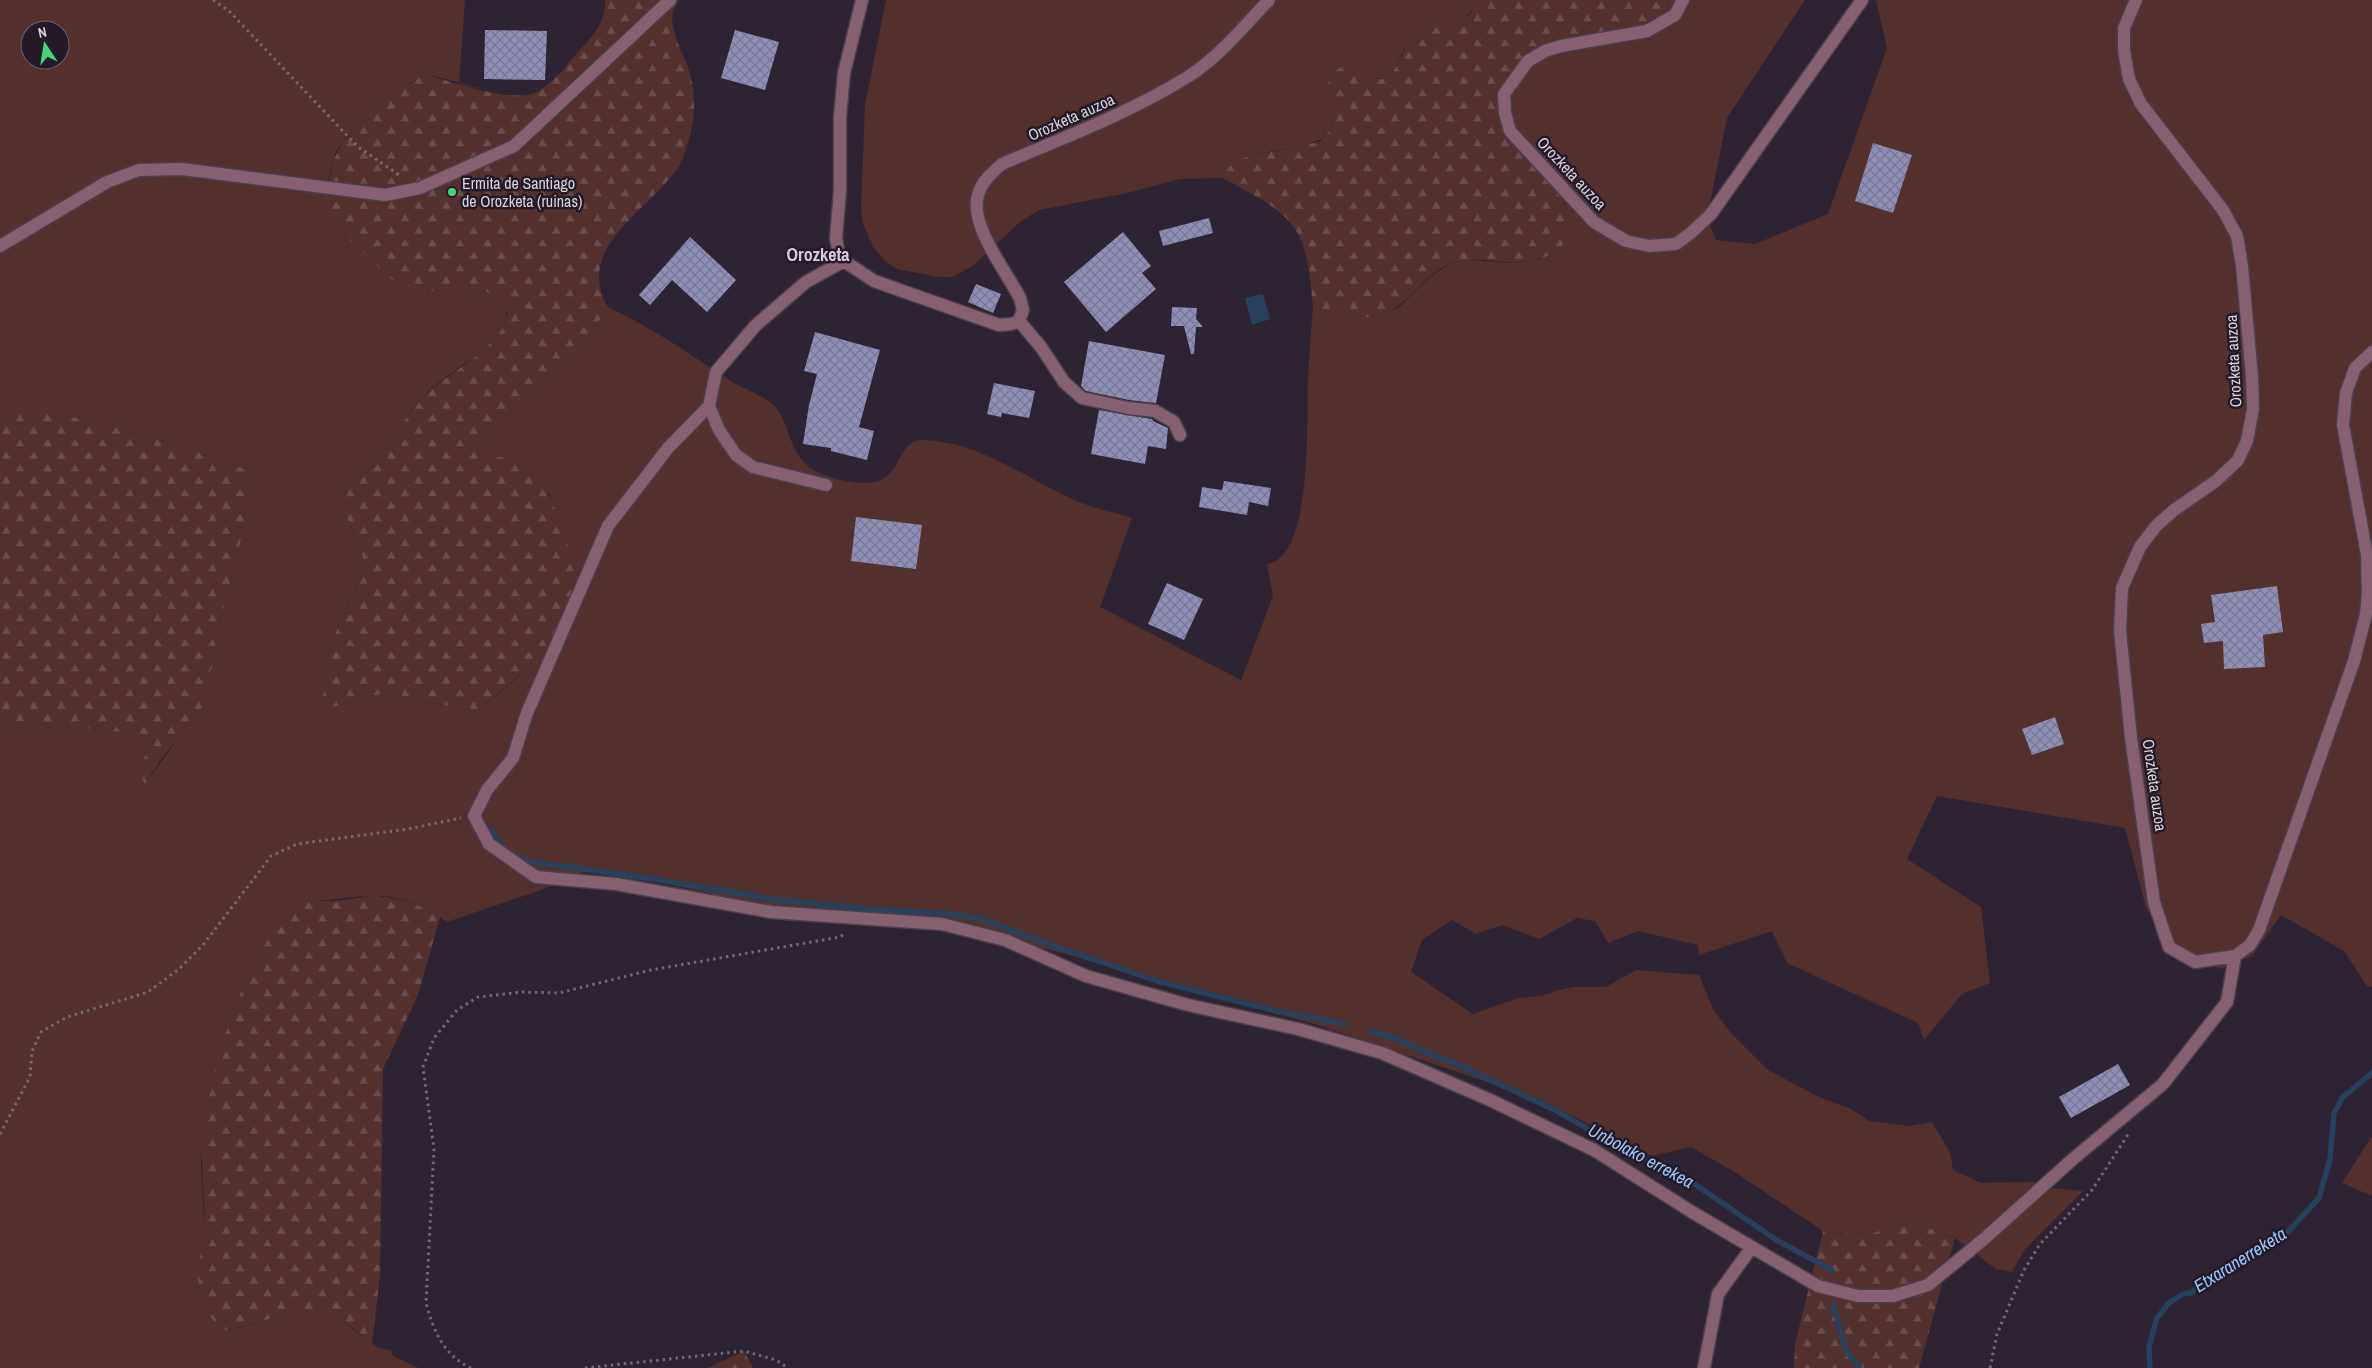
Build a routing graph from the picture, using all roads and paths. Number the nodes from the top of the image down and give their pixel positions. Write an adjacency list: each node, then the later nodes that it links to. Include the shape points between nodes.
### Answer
1 (214, 0): 8 (path, via 358,147)
2 (670, 0): 8 (street, via 514,146)
3 (862, 0): 10 (street, via 844,73 840,117 836,238)
4 (1269, 0): 11 (street, Orozketa auzoa, via 1230,41 1190,75 1119,114 1002,164 988,178 978,194 981,228 1020,298 1023,310)
5 (1683, 0): 6 (street, Orozketa auzoa, via 1675,15 1647,31 1545,51 1528,61 1504,94 1504,113 1510,131 1594,222 1626,241 1649,246 1676,244 1711,214)
6 (1862, 0)
7 (2136, 0): 18 (street, Orozketa auzoa, via 2124,28 2128,79 2141,104 2224,210 2237,236 2253,409 2247,441 2238,460 2156,526 2140,547 2122,588 2120,631 2131,738 2154,902 2169,948 2195,962)
8 (420, 188): 9 (street, via 385,195 182,169 140,170 107,182)
9 (0, 246)
10 (844, 261): 11 (street, via 874,281 998,325); 13 (street, via 806,282 756,325 716,372)
11 (1020, 321): 14 (street, via 1064,382 1082,398 1155,410 1174,422)
12 (2372, 352): 18 (street, via 2355,368 2346,392 2343,424 2367,555 2366,614 2354,660 2259,930 2250,945)
13 (709, 406): 15 (street, via 719,430 736,455 753,467); 16 (street, via 668,448 608,526 526,713 513,758 487,790)
14 (1180, 435)
15 (826, 485)
16 (474, 816): 17 (street, via 489,844 536,877 616,884 771,912); 20 (path, via 408,829 297,844 272,856 203,945 179,969 148,992 66,1017 41,1032 32,1051 30,1078)
17 (864, 920): 21 (street, via 942,924 1005,940 1086,976 1382,1053 1594,1150); 22 (path, via 840,937 651,970 559,993 522,992 478,997 457,1010 434,1038 423,1067 434,1149 426,1303 442,1345)
18 (2236, 956): 21 (street, via 2227,1002 2163,1084 2073,1158 1928,1286 1893,1296 1858,1296 1818,1286)
19 (2132, 1130): 26 (path, via 2092,1190 2040,1244 2024,1270 1997,1334)
20 (0, 1134)
21 (1752, 1248): 25 (street, via 1718,1294)
22 (471, 1368)
23 (585, 1368): 24 (path, via 744,1351 776,1360)
24 (788, 1368)
25 (1704, 1368)
26 (1990, 1368)

